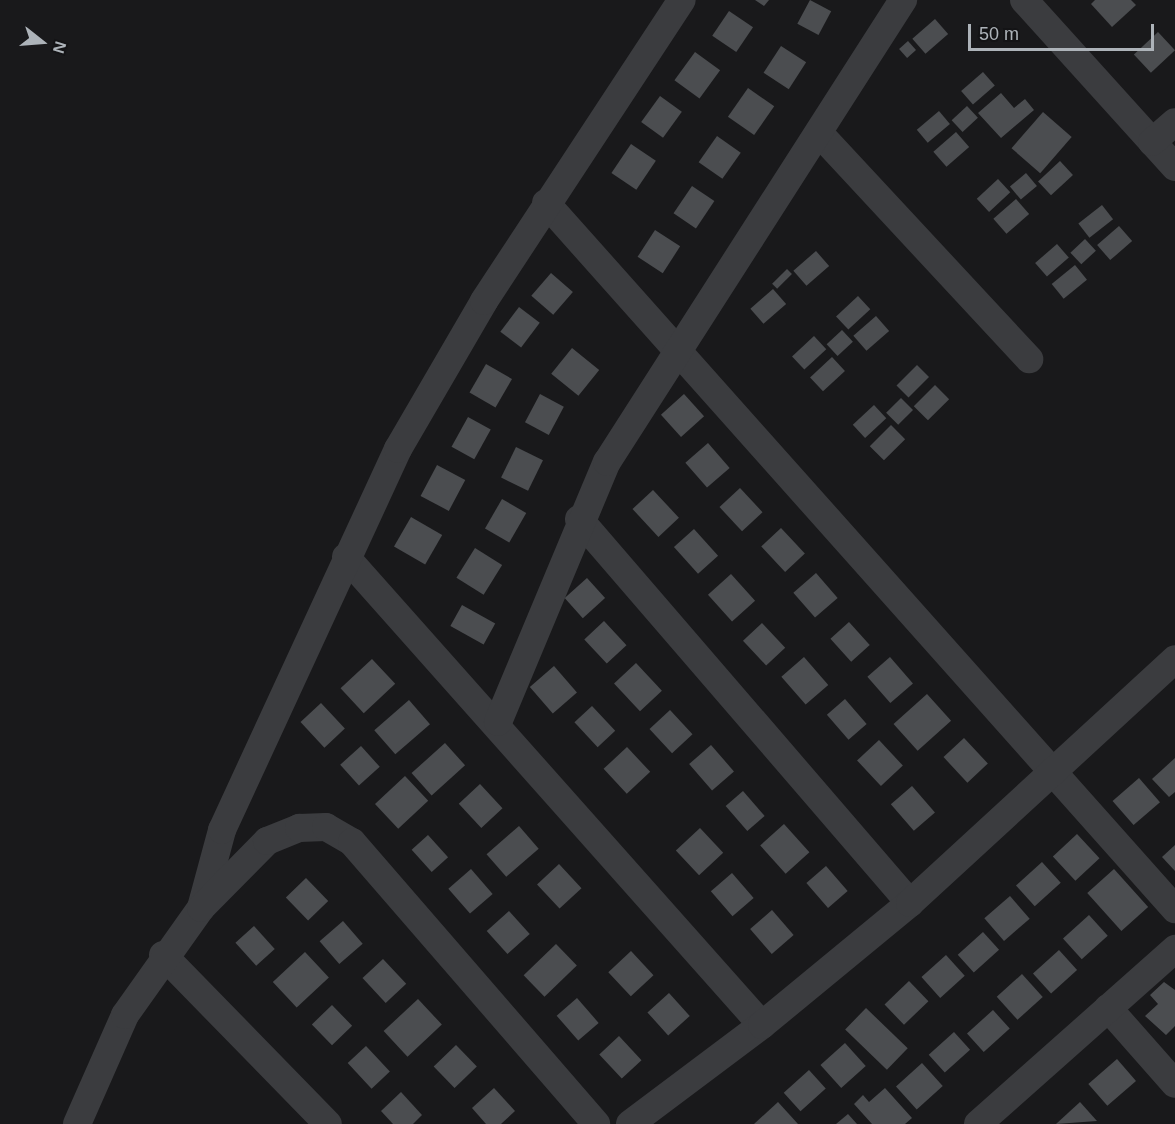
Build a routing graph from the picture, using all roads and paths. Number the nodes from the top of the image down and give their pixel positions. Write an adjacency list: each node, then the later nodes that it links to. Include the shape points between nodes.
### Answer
1 (682, 0): 8 (street)
2 (903, 0): 5 (street)
3 (1024, 0): 6 (street)
4 (1175, 122): 6 (street)
5 (819, 133): 9 (street); 10 (street)
6 (1152, 142): 7 (street)
7 (1175, 167)
8 (546, 203): 9 (street); 12 (street, via 398,449)
9 (678, 345): 11 (street); 15 (street)
10 (1029, 359)
11 (579, 519): 14 (street); 16 (street)
12 (346, 557): 14 (street); 17 (street, via 222,830)
13 (1175, 658): 15 (street)
14 (498, 722): 22 (street)
15 (1050, 772): 16 (street); 18 (street)
16 (910, 903): 22 (street)
17 (201, 908): 20 (street); 26 (street, via 267,841 299,828 339,831)
18 (1175, 909)
19 (1175, 950): 21 (street)
20 (163, 955): 24 (street, via 125,1015); 25 (street)
21 (1108, 1008): 23 (street); 28 (street)
22 (762, 1025): 27 (street)
23 (1175, 1084)
24 (77, 1124)
25 (328, 1124)
26 (596, 1124)
27 (630, 1124)
28 (978, 1124)

